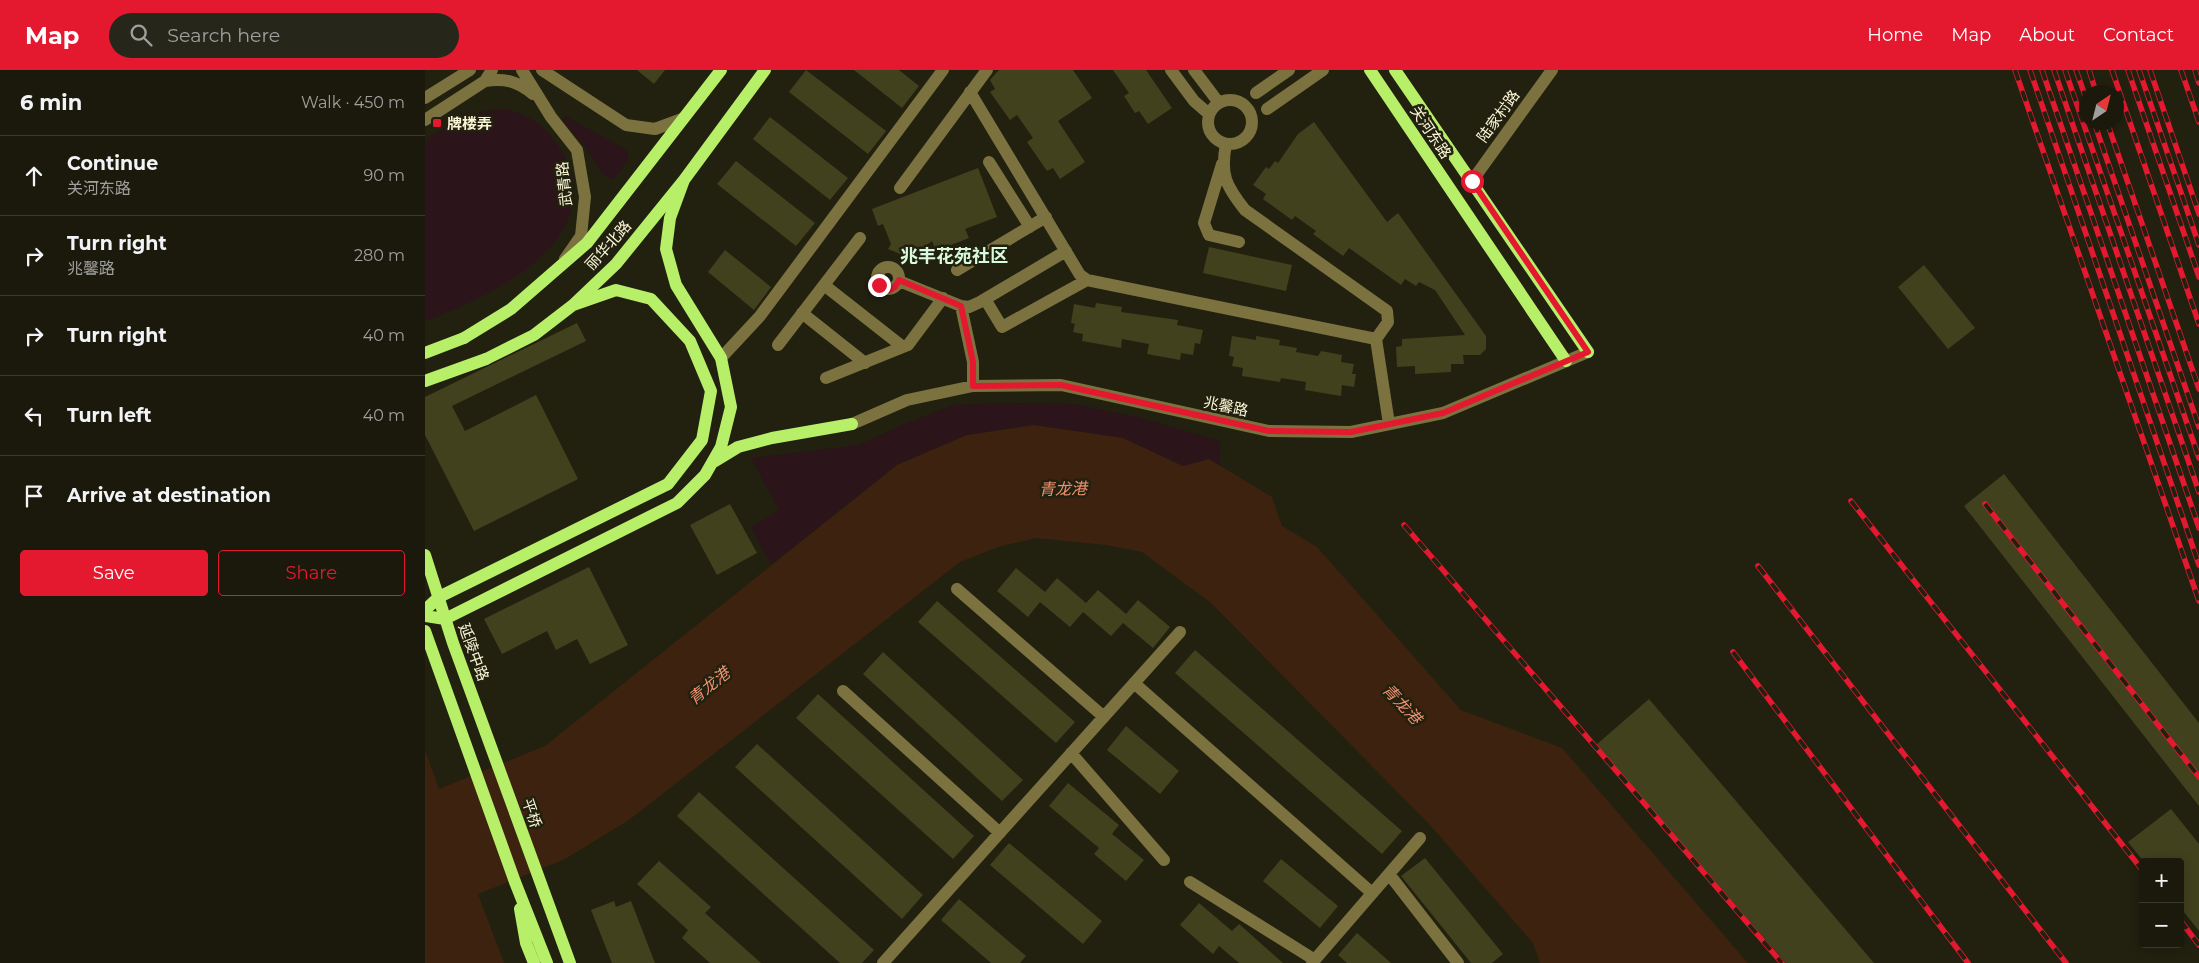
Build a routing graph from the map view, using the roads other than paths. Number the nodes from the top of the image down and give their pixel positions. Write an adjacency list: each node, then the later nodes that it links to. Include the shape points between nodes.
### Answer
1 (470, 70): 18 (street)
2 (492, 70): 16 (street)
3 (522, 70): 20 (street, 武青路)
4 (542, 70): 24 (street, via 625,125 655,129)
5 (721, 70): 24 (main road, 丽华北路)
6 (765, 70): 29 (main road, 丽华北路)
7 (943, 70): 52 (street, via 760,316)
8 (987, 70): 17 (street)
9 (1171, 70): 22 (street, via 1194,101)
10 (1194, 70): 21 (street)
11 (1289, 70): 19 (street)
12 (1323, 70): 23 (street)
13 (1370, 70): 53 (main road, 关河东路)
14 (1395, 70): 30 (main road, 关河东路)
15 (1552, 70): 30 (street, 陆家村路)
16 (485, 81): 20 (street, via 502,78 521,84); 25 (street)
17 (970, 92): 31 (street); 32 (street)
18 (425, 98)
19 (1247, 98): 21 (street); 23 (street, via 1247,108)
20 (541, 100): 38 (street, 武青路, via 577,150 585,197 581,236)
21 (1219, 103): 22 (street)
22 (1209, 114): 26 (street, via 1209,129)
23 (1259, 114): 26 (street, via 1245,138)
24 (682, 119): 38 (main road, 丽华北路, via 587,243)
25 (425, 120)
26 (1226, 144): 28 (street)
27 (989, 162): 33 (street)
28 (1222, 164): 35 (street, via 1204,223 1209,235); 47 (street, via 1230,191 1245,210 1387,311 1388,322)
29 (684, 180): 44 (main road, 丽华北路, via 616,264); 52 (main road, via 670,218 666,249 676,285)
30 (1472, 181): 50 (main road, 关河东路)
31 (900, 188)
32 (1046, 217): 33 (street); 36 (street)
33 (1030, 227): 37 (street)
34 (860, 238): 41 (street)
35 (1239, 242)
36 (1066, 251): 40 (street, via 1080,275); 43 (street)
37 (957, 270)
38 (555, 273): 51 (main road, 丽华北路, bridge, via 511,309 464,338)
39 (899, 280): 42 (street)
40 (1087, 280): 43 (street, via 1002,327); 47 (street)
41 (824, 285): 46 (street); 49 (street)
42 (943, 298): 45 (street); 49 (street, via 908,345)
43 (985, 299): 45 (street)
44 (573, 305): 56 (main road, 丽华北路, bridge, via 534,335 486,359); 63 (main road, via 616,290 651,300 690,341 711,391 702,440 668,484)
45 (961, 306): 57 (street, via 973,362)
46 (802, 313): 48 (street); 54 (street)
47 (1376, 339): 59 (street)
48 (778, 345)
49 (903, 347): 54 (street)
50 (1588, 352): 53 (street, 兆馨路)
51 (425, 353)
52 (721, 358): 60 (main road, via 731,407 721,447)
53 (1566, 361): 59 (street, 兆馨路, via 1443,413)
54 (865, 363): 55 (street)
55 (826, 378)
56 (425, 381)
57 (973, 386): 58 (street, 兆馨路, via 907,400); 59 (street, 兆馨路, via 1061,385 1269,431 1351,432)
58 (852, 424): 60 (main road, via 738,447)
59 (1389, 424)
60 (712, 462): 66 (main road, via 677,503)
61 (425, 555): 63 (main road, 延陵中路)
62 (957, 589): 71 (street)
63 (439, 597): 64 (main road); 66 (main road, 延陵中路)
64 (425, 610)
65 (425, 616): 66 (main road)
66 (445, 619): 73 (main road, 延陵中路)
67 (425, 631): 78 (main road)
68 (1180, 632): 69 (street)
69 (1134, 683): 71 (street); 80 (street)
70 (843, 691): 74 (street)
71 (1104, 717): 72 (street)
72 (1071, 753): 74 (street); 76 (street)
73 (496, 758): 84 (main road, 平桥, via 537,879)
74 (1000, 832): 85 (street)
75 (1420, 838): 77 (street)
76 (1164, 860)
77 (1389, 874): 80 (street); 86 (street)
78 (515, 882): 82 (main road, via 526,943); 83 (main road)
79 (1190, 882): 81 (street)
80 (1372, 894): 81 (street)
81 (1313, 961)
82 (534, 963)
83 (547, 963)
84 (570, 963)
85 (883, 963)
86 (1458, 963)

